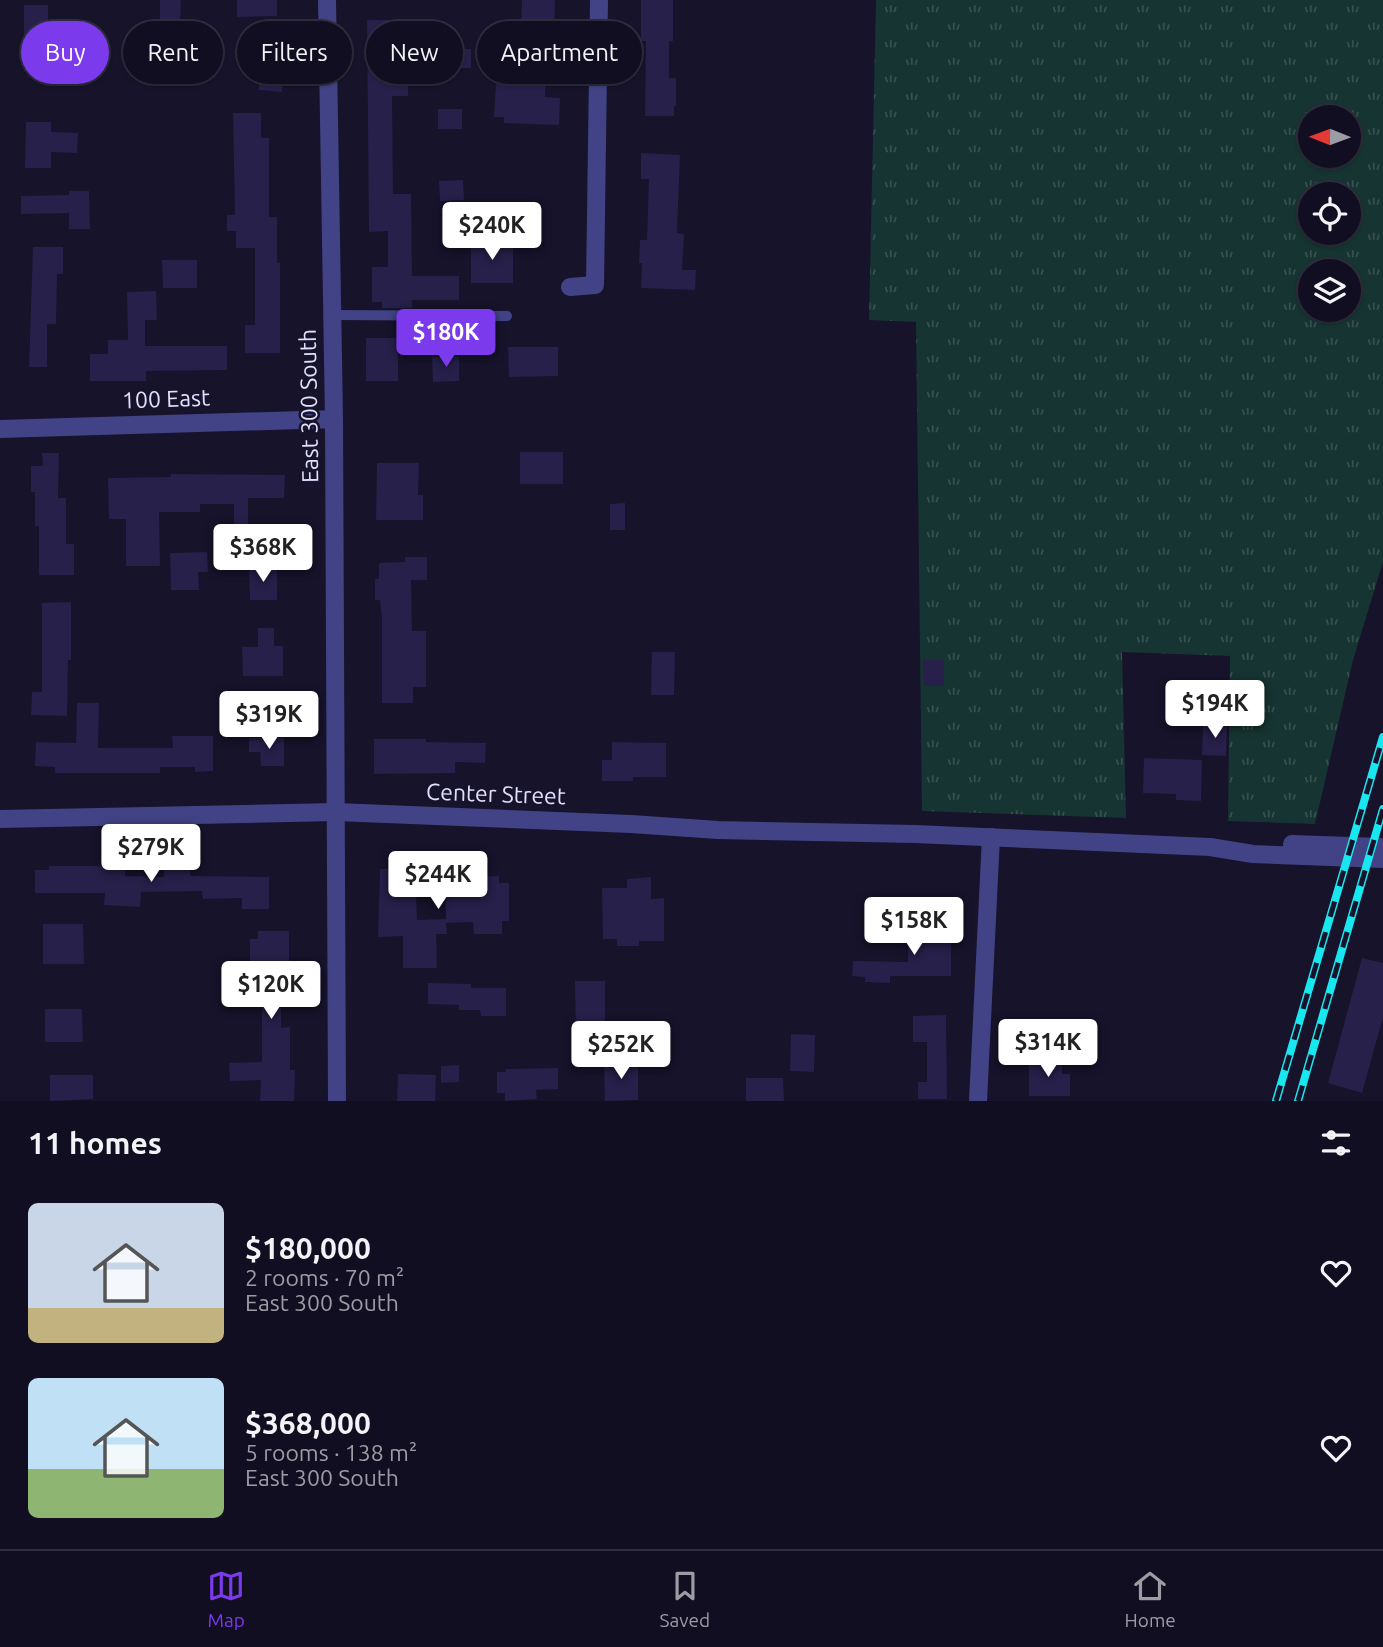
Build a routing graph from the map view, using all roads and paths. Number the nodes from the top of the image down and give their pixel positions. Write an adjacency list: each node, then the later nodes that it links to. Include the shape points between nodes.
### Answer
1 (327, 0): 4 (street, East 300 South)
2 (599, 0): 3 (street, via 595,285)
3 (570, 287)
4 (332, 315): 5 (lane); 6 (street, East 300 South)
5 (507, 316)
6 (334, 419): 7 (street, 100 East); 8 (street, East 300 South)
7 (0, 429)
8 (335, 812): 9 (street, Center Street); 10 (street, Center Street); 14 (street, East 300 South)
9 (0, 819)
10 (991, 837): 11 (street, Center Street); 15 (street)
11 (1210, 847): 12 (street, via 1253,842); 13 (street, via 1253,854)
12 (1383, 847)
13 (1383, 859)
14 (337, 1101)
15 (978, 1101)

